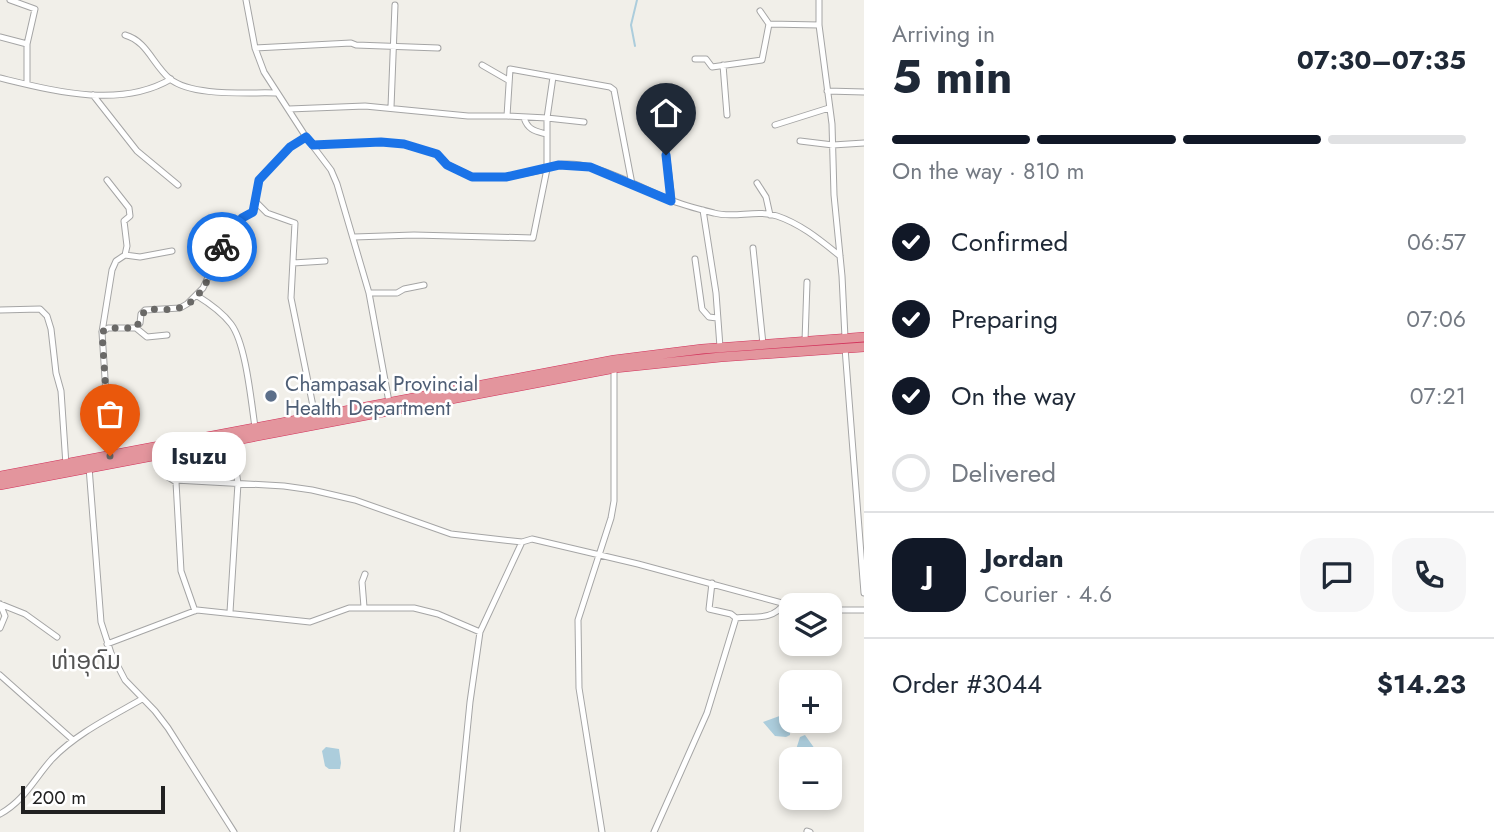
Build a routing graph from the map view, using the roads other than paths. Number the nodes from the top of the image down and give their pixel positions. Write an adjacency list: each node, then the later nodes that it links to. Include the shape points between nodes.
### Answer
1 (10, 0): 10 (street, via 35,9)
2 (246, 0): 12 (street)
3 (819, 0): 7 (street)
4 (395, 5): 11 (street)
5 (760, 11): 6 (street)
6 (769, 24): 7 (street); 16 (street, via 762,60)
7 (819, 25): 22 (street)
8 (125, 34): 19 (street, via 139,41)
9 (0, 37): 10 (street)
10 (27, 44): 21 (street)
11 (394, 47): 12 (street, via 351,43); 13 (street); 26 (street)
12 (255, 48): 24 (street)
13 (439, 48)
14 (695, 59): 16 (street)
15 (482, 65): 20 (street)
16 (723, 65): 30 (street)
17 (553, 77): 20 (street, via 510,69); 33 (street); 45 (street, via 614,89)
18 (0, 78): 21 (street)
19 (171, 79): 24 (street, via 202,90); 25 (street, via 140,93)
20 (508, 80): 31 (street)
21 (27, 85): 25 (street)
22 (827, 91): 23 (street); 27 (street)
23 (864, 92)
24 (276, 93): 28 (street)
25 (93, 95): 46 (street, via 137,151)
26 (391, 107): 28 (street); 31 (street)
27 (830, 108): 35 (street); 41 (street)
28 (289, 109): 37 (street)
29 (661, 110): 47 (street)
30 (727, 115)
31 (506, 116): 32 (street)
32 (524, 118): 33 (street); 36 (street, via 532,130)
33 (547, 118): 34 (street); 36 (street)
34 (584, 122)
35 (775, 125)
36 (546, 134): 42 (street)
37 (306, 137): 40 (street); 48 (street, via 259,180)
38 (800, 141): 41 (street)
39 (864, 144): 41 (street)
40 (313, 145): 42 (street, via 404,144 437,154 447,165 472,177 506,177); 51 (street, via 334,177)
41 (833, 145): 55 (street)
42 (547, 169): 45 (street, via 590,167); 51 (street, via 533,238)
43 (107, 180): 54 (street, via 129,208 130,219 124,222)
44 (757, 183): 50 (street)
45 (632, 184): 47 (street)
46 (178, 185)
47 (671, 201): 49 (street)
48 (257, 202): 58 (street, via 267,213 295,223); 62 (street, via 222,247)
49 (703, 210): 50 (street, via 722,216); 64 (street)
50 (770, 215): 55 (street, via 799,225)
51 (354, 237): 61 (street)
52 (753, 248): 71 (street)
53 (172, 251): 54 (street, via 140,257)
54 (125, 254): 66 (street, via 112,271)
55 (840, 256): 69 (street)
56 (695, 259): 64 (street, via 702,309)
57 (325, 261): 58 (street)
58 (293, 263): 78 (street, via 291,298)
59 (807, 282): 70 (street)
60 (424, 285): 61 (street, via 397,293)
61 (369, 293): 77 (street)
62 (196, 295): 65 (street, via 180,308 145,310); 79 (street, via 233,326)
63 (0, 310): 83 (street, via 40,309 47,316 61,391)
64 (717, 318): 72 (street)
65 (136, 328): 66 (street); 67 (street, via 147,337)
66 (102, 332): 82 (street)
67 (167, 335)
68 (864, 337): 69 (highway)
69 (845, 338): 70 (highway); 74 (street)
70 (805, 341): 71 (highway)
71 (763, 344): 72 (highway)
72 (720, 347): 75 (highway)
73 (864, 347): 74 (highway)
74 (845, 349): 75 (highway); 93 (street)
75 (702, 354): 76 (highway)
76 (614, 364): 77 (highway); 90 (street, via 614,501)
77 (390, 407): 78 (highway); 80 (highway)
78 (315, 416): 79 (highway)
79 (256, 427): 81 (highway)
80 (231, 440): 81 (highway); 87 (street)
81 (161, 450): 82 (highway); 84 (highway); 86 (street, via 168,477)
82 (110, 456): 84 (highway)
83 (66, 465): 84 (highway); 85 (highway)
84 (88, 465): 88 (highway); 106 (street, via 100,614)
85 (0, 477)
86 (175, 480): 87 (street); 100 (street, via 181,571)
87 (238, 483): 89 (street, via 330,494 451,534); 101 (street)
88 (0, 485)
89 (522, 542): 90 (street, via 532,540); 104 (street)
90 (598, 554): 92 (street); 113 (street, via 579,613 578,656)
91 (365, 574): 96 (street)
92 (712, 583): 95 (street); 102 (street, via 709,609)
93 (864, 584): 94 (street)
94 (864, 593)
95 (779, 603)
96 (364, 607): 101 (street, via 310,622); 104 (street, via 424,610)
97 (779, 610): 102 (street, via 766,617)
98 (842, 610): 99 (street)
99 (864, 610)
100 (194, 611): 101 (street); 106 (street)
101 (230, 612)
102 (736, 618): 114 (street, via 708,713)
103 (0, 628): 105 (street, via 5,615 0,604 25,614)
104 (480, 632): 112 (street)
105 (57, 637)
106 (107, 644): 108 (street, via 125,680)
107 (0, 675): 109 (street)
108 (142, 699): 109 (street); 111 (street, via 168,729)
109 (73, 740): 110 (street, via 51,760 24,797)
110 (0, 814)
111 (234, 832)
112 (457, 832)
113 (602, 832)
114 (654, 832)

